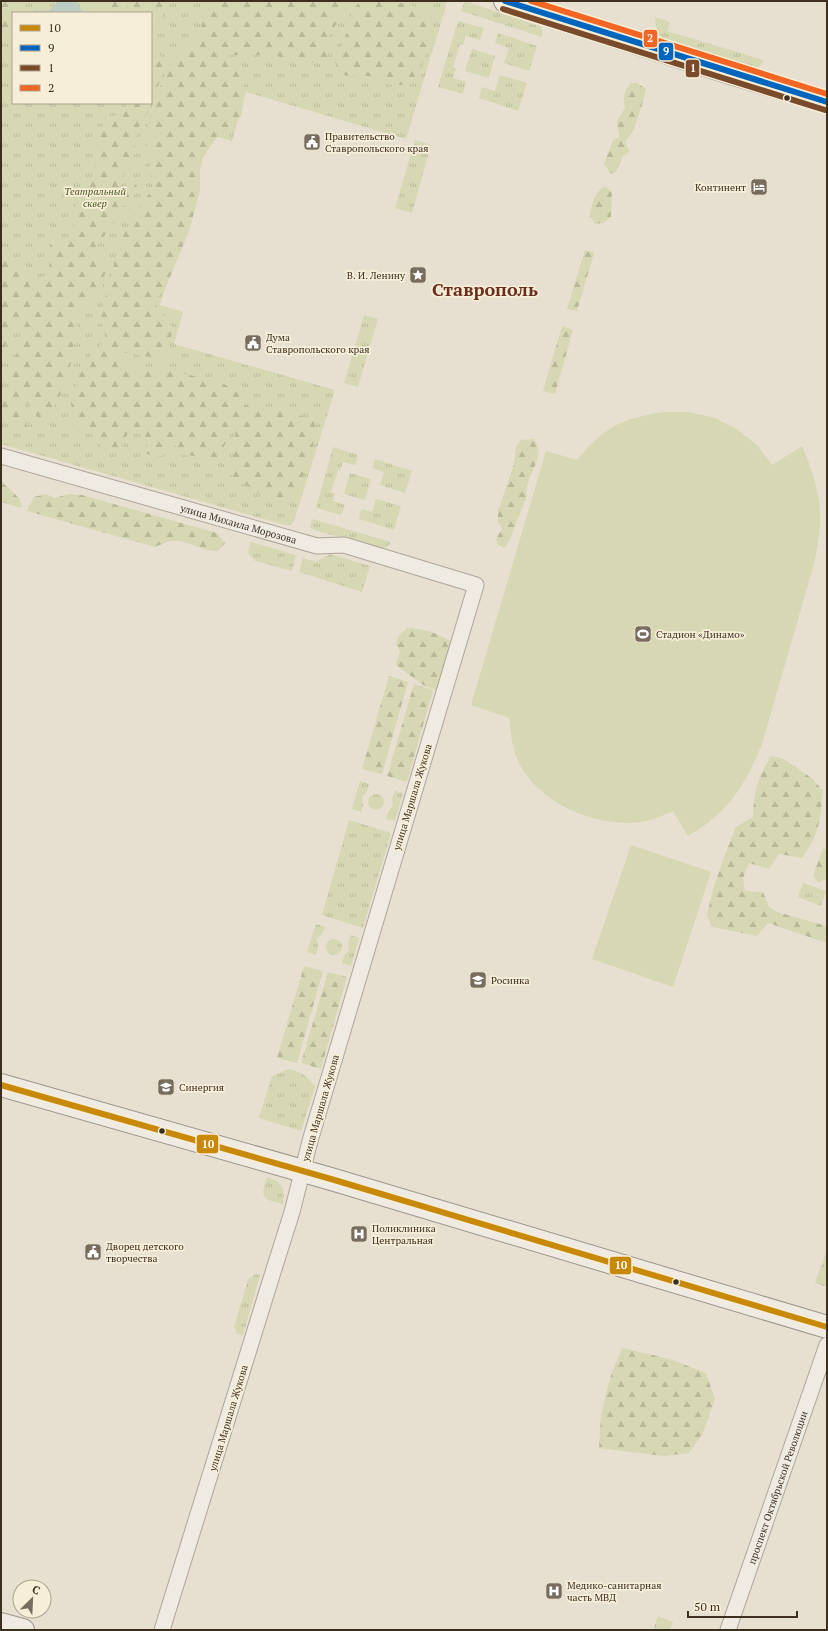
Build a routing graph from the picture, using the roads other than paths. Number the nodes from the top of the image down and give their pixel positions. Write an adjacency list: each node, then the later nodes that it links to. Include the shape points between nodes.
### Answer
1 (505, 1): 2 (main road)
2 (827, 102)
3 (1, 456): 4 (street, улица Михаила Морозова, via 317,546 344,545)
4 (476, 585): 6 (street, улица Маршала Жукова)
5 (1, 1085): 6 (main road)
6 (302, 1172): 7 (main road); 11 (street, улица Маршала Жукова)
7 (827, 1327)
8 (827, 1345): 12 (street, проспект Октябрьской Революции)
9 (1, 1624): 10 (main road)
10 (23, 1630)
11 (162, 1630)
12 (728, 1630)

